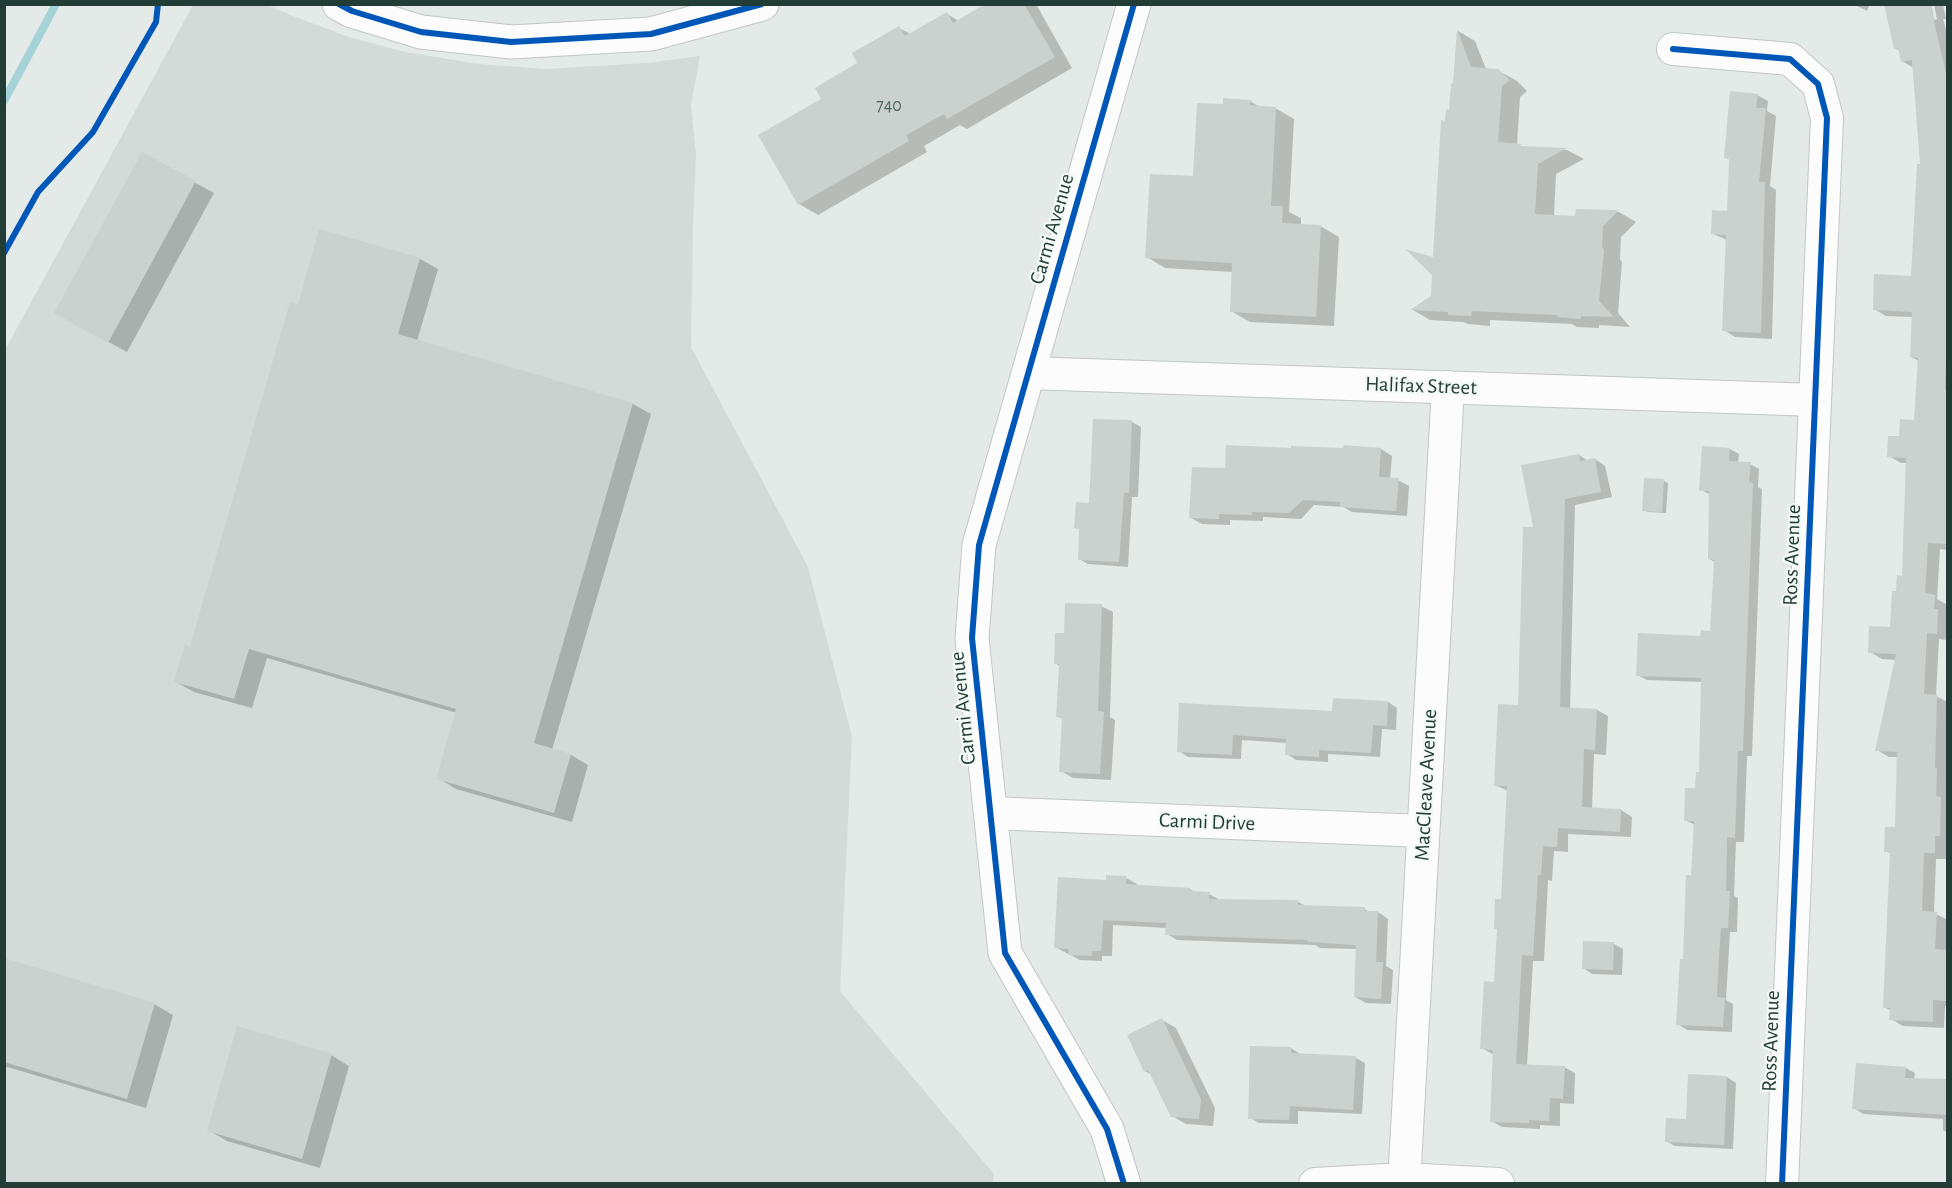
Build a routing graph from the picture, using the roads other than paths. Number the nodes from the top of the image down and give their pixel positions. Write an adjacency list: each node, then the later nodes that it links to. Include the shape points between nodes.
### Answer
1 (339, 4): 2 (street, via 421,32 511,42 651,34)
2 (762, 4)
3 (1134, 4): 5 (street, Carmi Avenue)
4 (1673, 49): 7 (street, Ross Avenue, via 1790,59 1818,84 1827,118)
5 (1028, 373): 6 (street, Halifax Street); 8 (street, Carmi Avenue, via 979,545 972,638)
6 (1448, 387): 7 (street, Halifax Street); 9 (street, MacCleave Avenue)
7 (1815, 400): 14 (street, Ross Avenue)
8 (990, 813): 9 (street, Carmi Drive); 11 (street, Carmi Avenue, via 1005,953 1107,1129)
9 (1423, 831): 10 (street, MacCleave Avenue)
10 (1404, 1181): 12 (street); 13 (street)
11 (1124, 1184)
12 (1315, 1184)
13 (1498, 1184)
14 (1782, 1184)

